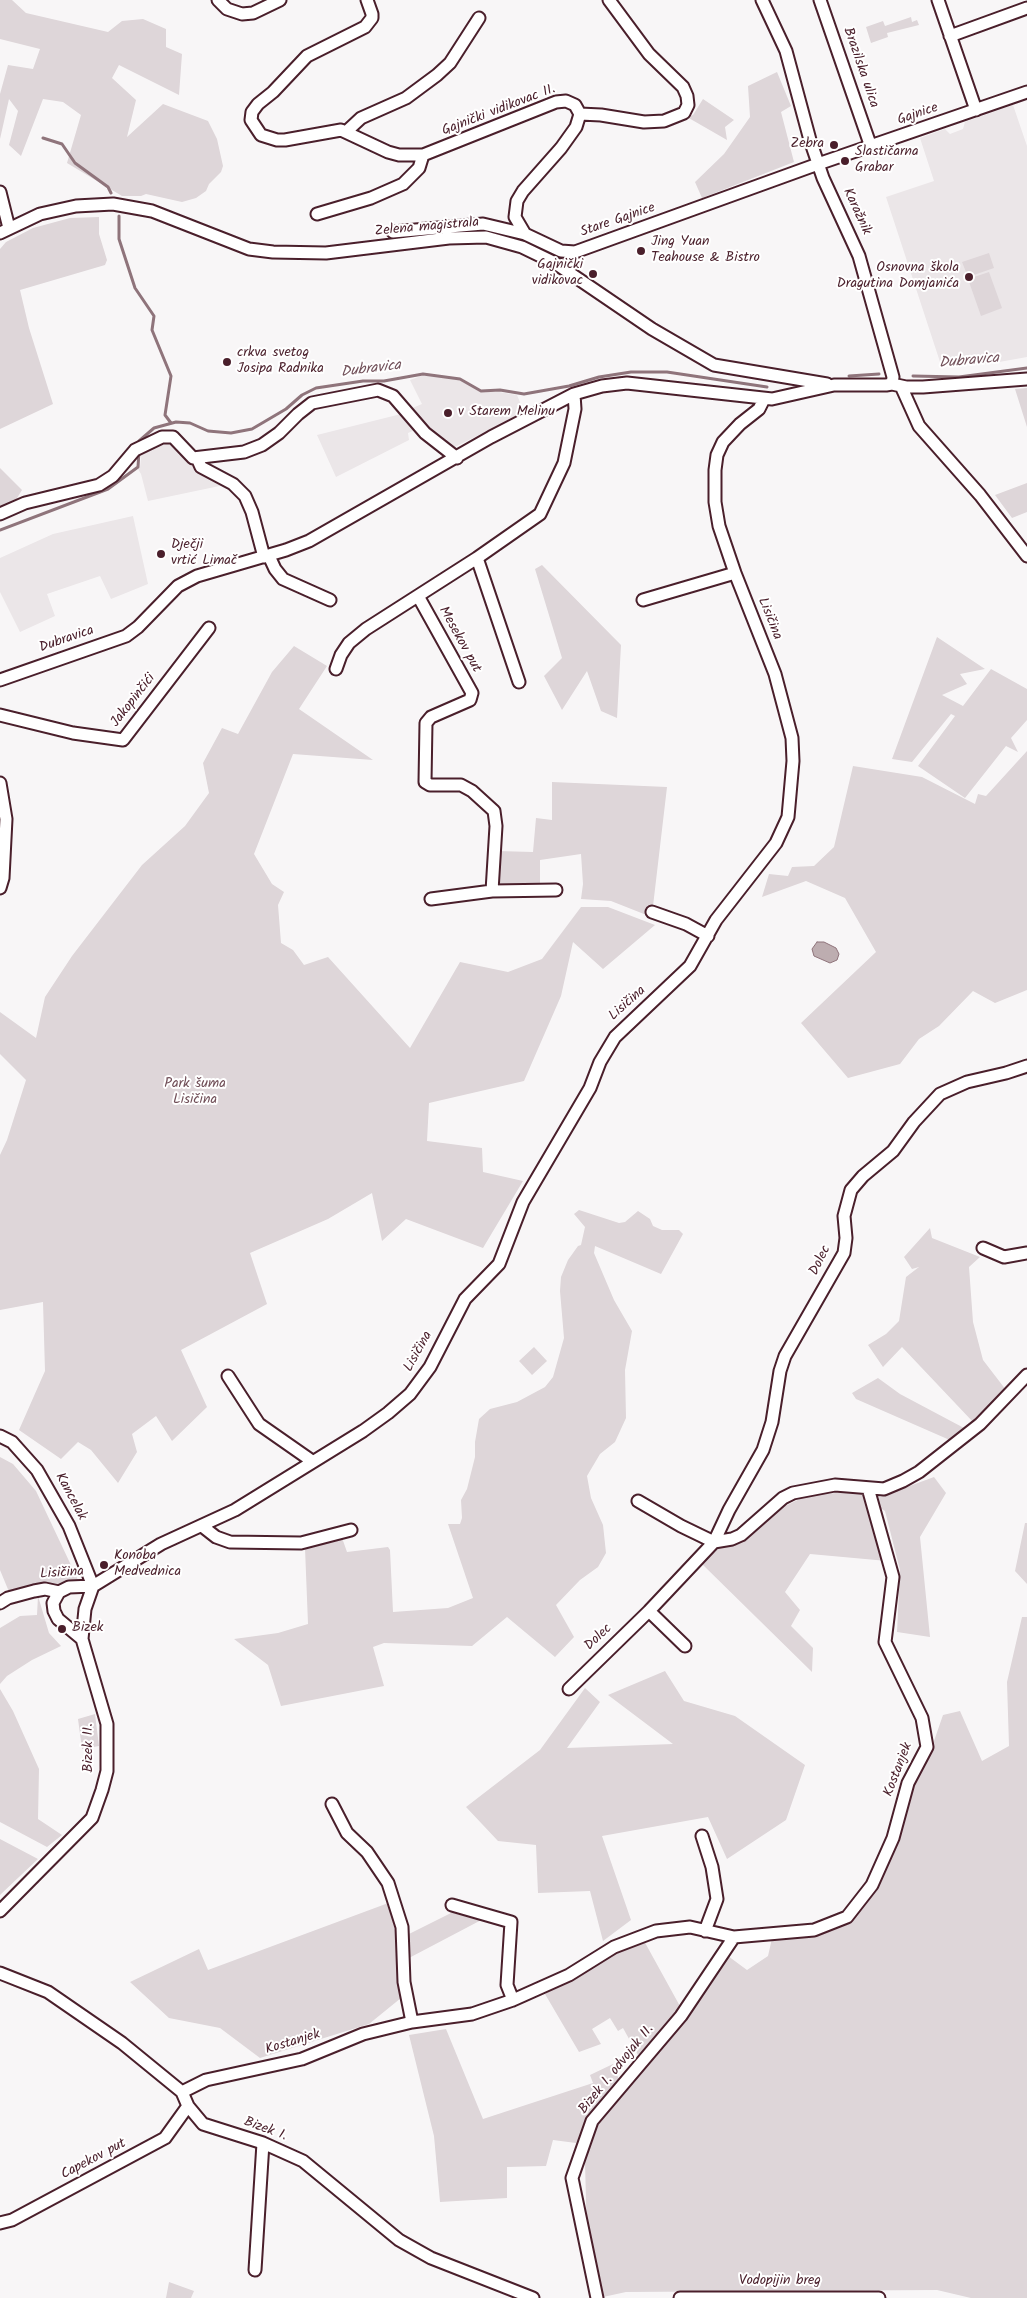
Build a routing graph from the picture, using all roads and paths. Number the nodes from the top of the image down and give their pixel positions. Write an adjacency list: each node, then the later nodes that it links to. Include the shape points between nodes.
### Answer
1 (218, 0): 2 (street, via 227,9 242,14 258,11)
2 (280, 0)
3 (367, 0): 14 (street, via 372,18 365,27 307,56 252,112 251,120 256,130 277,140)
4 (609, 0): 13 (street, via 649,54 683,87 688,106 684,112 664,121 644,122)
5 (762, 0): 17 (street, Karažnik, via 786,51)
6 (820, 0): 15 (street, Brazilska ulica)
7 (938, 0): 10 (street)
8 (1027, 8): 10 (street)
9 (479, 18): 14 (street, via 450,63 437,75 406,98 360,118)
10 (950, 36): 12 (street)
11 (1027, 92): 12 (street, Gajnice)
12 (976, 110): 15 (street, Gajnice)
13 (580, 114): 16 (street, Gajnički vidikovac II., via 575,105 566,101 556,102); 22 (street, via 576,127 561,148 517,201 515,217)
14 (347, 131): 16 (street, Gajnički vidikovac II., via 388,152)
15 (871, 147): 17 (street, Gajnice)
16 (423, 155): 19 (street, via 419,168 403,184)
17 (818, 164): 22 (street, Stare Gajnice, via 575,252 561,251); 26 (street, Karažnik, via 859,256)
18 (0, 192): 20 (street)
19 (317, 214)
20 (5, 230): 23 (street, Zelena magistrala, via 40,214 76,206 112,204 152,211 249,249 273,252 326,253 449,238 486,237 522,247 555,263 652,329 714,365)
21 (393, 232): 22 (street, Stare Gajnice, via 483,224)
22 (525, 234)
23 (784, 377): 25 (street, Zelena magistrala); 29 (street)
24 (1027, 379): 26 (street, Dubravica, via 960,385)
25 (834, 385): 26 (street, Dubravica); 29 (street, Dubravica)
26 (897, 385): 34 (street, Karažnik, via 919,426 980,495)
27 (574, 394): 28 (street, Dubravica, via 627,383); 31 (street, Dubravica); 35 (street, via 575,409 564,462 540,514)
28 (764, 398): 29 (street, Dubravica); 36 (street, Lisičina, via 759,409 723,442 717,456 719,526)
29 (780, 398)
30 (197, 458): 31 (street, via 244,452 262,445 312,403 378,390 393,396 425,433); 32 (street, via 188,455 170,436 162,437 141,447 113,476 99,485 25,503); 33 (street, via 202,466 233,484 245,496)
31 (457, 458): 33 (street, Dubravica, via 309,541)
32 (0, 514)
33 (267, 556): 38 (street, via 283,579); 42 (street, Dubravica, via 197,576 178,586 126,636)
34 (1027, 556)
35 (477, 558): 37 (street); 43 (street)
36 (735, 573): 39 (street); 51 (street, Lisičina, via 775,674 789,721 793,761 784,828 716,920)
37 (418, 596): 41 (street, via 349,643 340,655); 48 (street, Mesekov put, via 472,693 470,700 426,722 425,782 430,785 461,785 494,811)
38 (330, 600)
39 (643, 600)
40 (208, 628): 44 (street, Jakopinčići, via 123,740 73,733)
41 (336, 669)
42 (0, 680)
43 (519, 682)
44 (0, 715)
45 (0, 783): 46 (street, via 6,819)
46 (0, 888)
47 (556, 890): 48 (street)
48 (492, 891): 49 (street)
49 (431, 899)
50 (652, 912): 51 (street)
51 (708, 936): 58 (street, Lisičina, via 690,966 614,1037 590,1088 523,1202 499,1264 465,1298 426,1375 388,1413)
52 (1027, 1066): 63 (street, Dolec, via 967,1082 940,1094 893,1151 851,1190 844,1216 844,1253 785,1356 763,1450)
53 (983, 1248): 54 (street, via 1004,1257)
54 (1027, 1253)
55 (1027, 1375): 59 (street, via 980,1424 919,1472 884,1489)
56 (228, 1376): 58 (street, via 259,1424)
57 (0, 1436): 64 (street, Kancelak, via 12,1442 38,1470 69,1526)
58 (312, 1461): 61 (street, Lisičina, via 235,1510)
59 (868, 1488): 63 (street, via 835,1485 793,1493 741,1535); 76 (street, Kostanjek, via 893,1576 885,1642 922,1718 927,1747 908,1783 893,1838 872,1885 847,1917 814,1930)
60 (638, 1501): 63 (street)
61 (202, 1526): 62 (street, via 216,1537 230,1542 301,1543); 64 (street, Lisičina, via 161,1544)
62 (351, 1530)
63 (714, 1542): 67 (street, Dolec)
64 (93, 1586): 65 (street, Lisičina); 68 (street, Bizek II., via 85,1609)
65 (59, 1592): 66 (street, Lisičina, via 34,1591); 68 (street, via 53,1602 54,1611 58,1619)
66 (0, 1603)
67 (649, 1611): 69 (street); 70 (street, Dolec)
68 (82, 1639): 74 (street, Bizek II., via 107,1724 107,1771 102,1790 92,1818)
69 (685, 1646)
70 (570, 1688)
71 (332, 1804): 79 (street, via 347,1833 367,1852 388,1883 402,1927 404,1982)
72 (702, 1836): 75 (street, via 712,1867 717,1899)
73 (452, 1905): 78 (street, via 511,1922 507,1985)
74 (0, 1911)
75 (705, 1930): 76 (street, Kostanjek); 78 (street, Kostanjek, via 690,1927 656,1931 614,1947 569,1975)
76 (734, 1937): 86 (street, Bizek I. odvojak II., via 681,2016 592,2121 572,2178)
77 (1, 1974): 80 (street, Bizek I., via 48,1992 122,2042)
78 (513, 2000): 79 (street, Kostanjek, via 472,2014)
79 (412, 2022): 80 (street, Kostanjek, via 364,2034 302,2058 206,2080)
80 (182, 2092): 81 (street, Bizek I.)
81 (188, 2106): 82 (street, Bizek I., via 203,2124); 83 (street, Capekov put, via 165,2138 12,2220)
82 (263, 2143): 84 (street); 85 (street, Bizek I., via 303,2161 399,2240 431,2258)
83 (0, 2223)
84 (255, 2270)
85 (533, 2298)
86 (597, 2298)
87 (680, 2298): 88 (street, Vodopijin breg)
88 (879, 2298)

